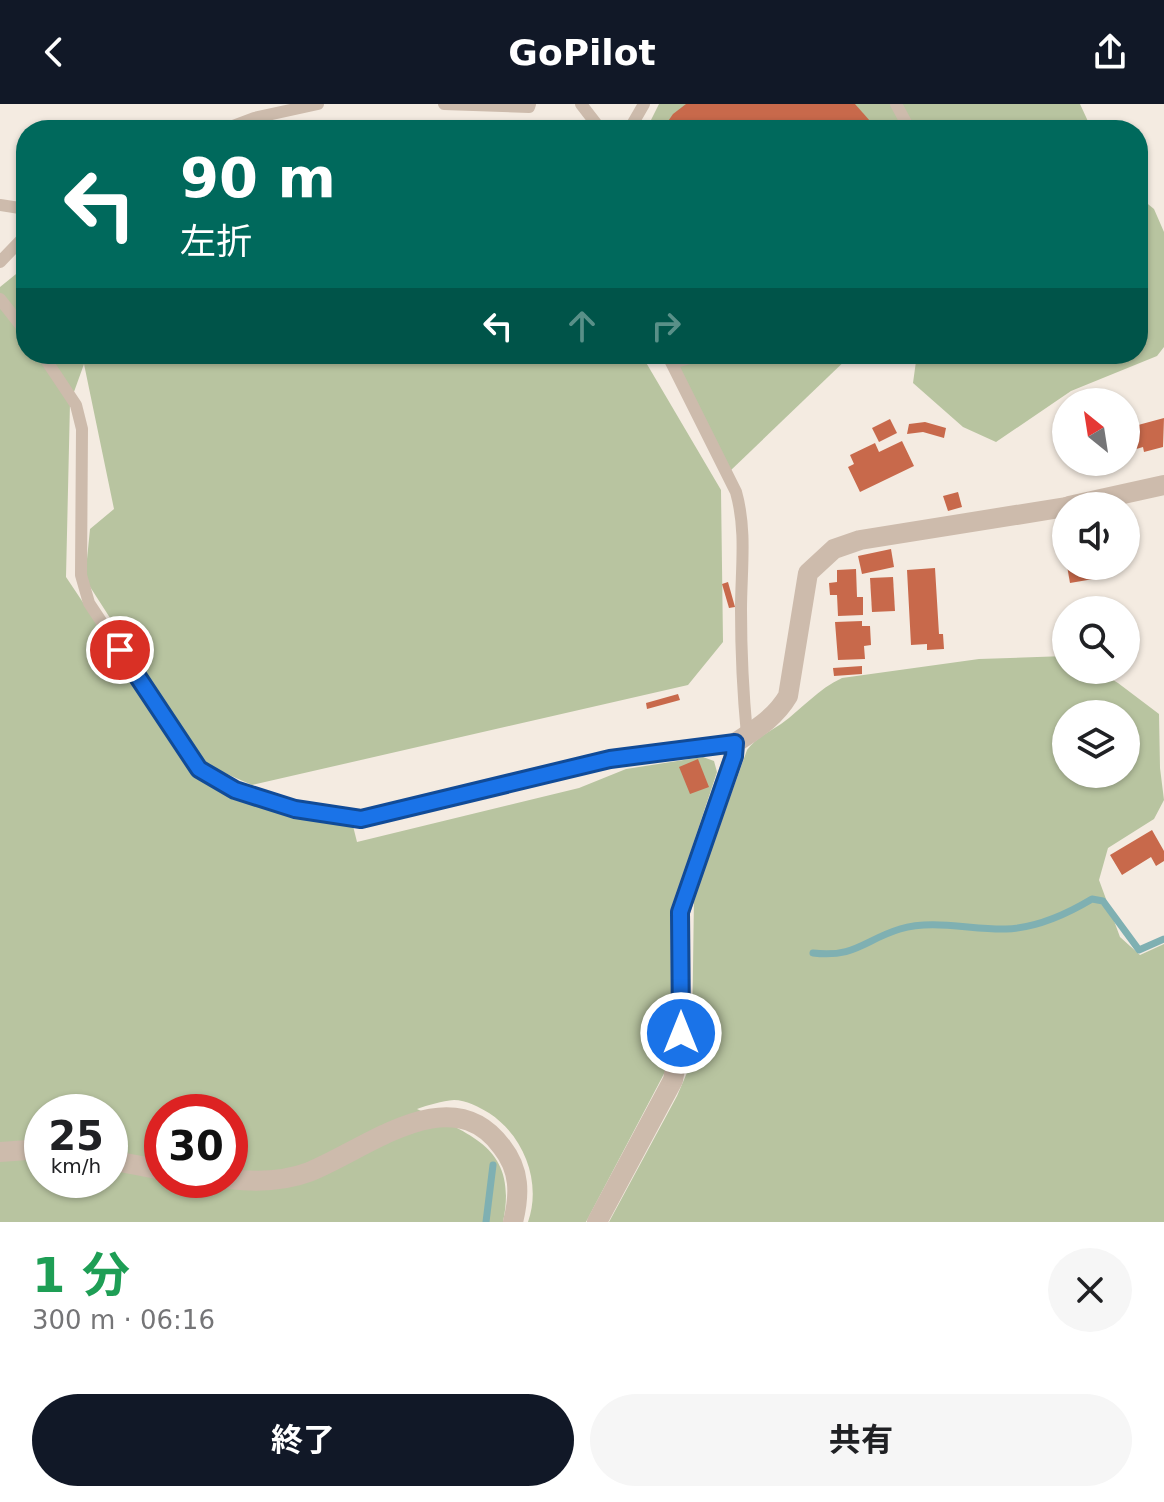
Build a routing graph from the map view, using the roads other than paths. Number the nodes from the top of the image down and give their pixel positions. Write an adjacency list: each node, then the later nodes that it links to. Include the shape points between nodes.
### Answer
1 (318, 104): 5 (lane)
2 (444, 104): 3 (lane)
3 (530, 104)
4 (581, 104): 6 (lane)
5 (249, 120)
6 (593, 120)
7 (16, 245): 8 (lane)
8 (0, 262)
9 (0, 299): 10 (lane)
10 (16, 319)
11 (49, 364): 16 (lane, via 76,405 82,429 81,575 89,603 199,769 235,790 295,809 361,819 610,759)
12 (672, 364): 16 (lane, via 742,512)
13 (1164, 485): 14 (street)
14 (1132, 492)
15 (1052, 508): 16 (street, via 860,540 834,549 808,573 788,696 766,723)
16 (741, 739): 21 (street, via 680,912 681,1033 673,1080)
17 (24, 1150): 18 (street)
18 (0, 1152)
19 (248, 1181): 20 (street, via 307,1173 433,1117 466,1117 492,1133 513,1161 520,1197)
20 (513, 1222)
21 (597, 1222)

